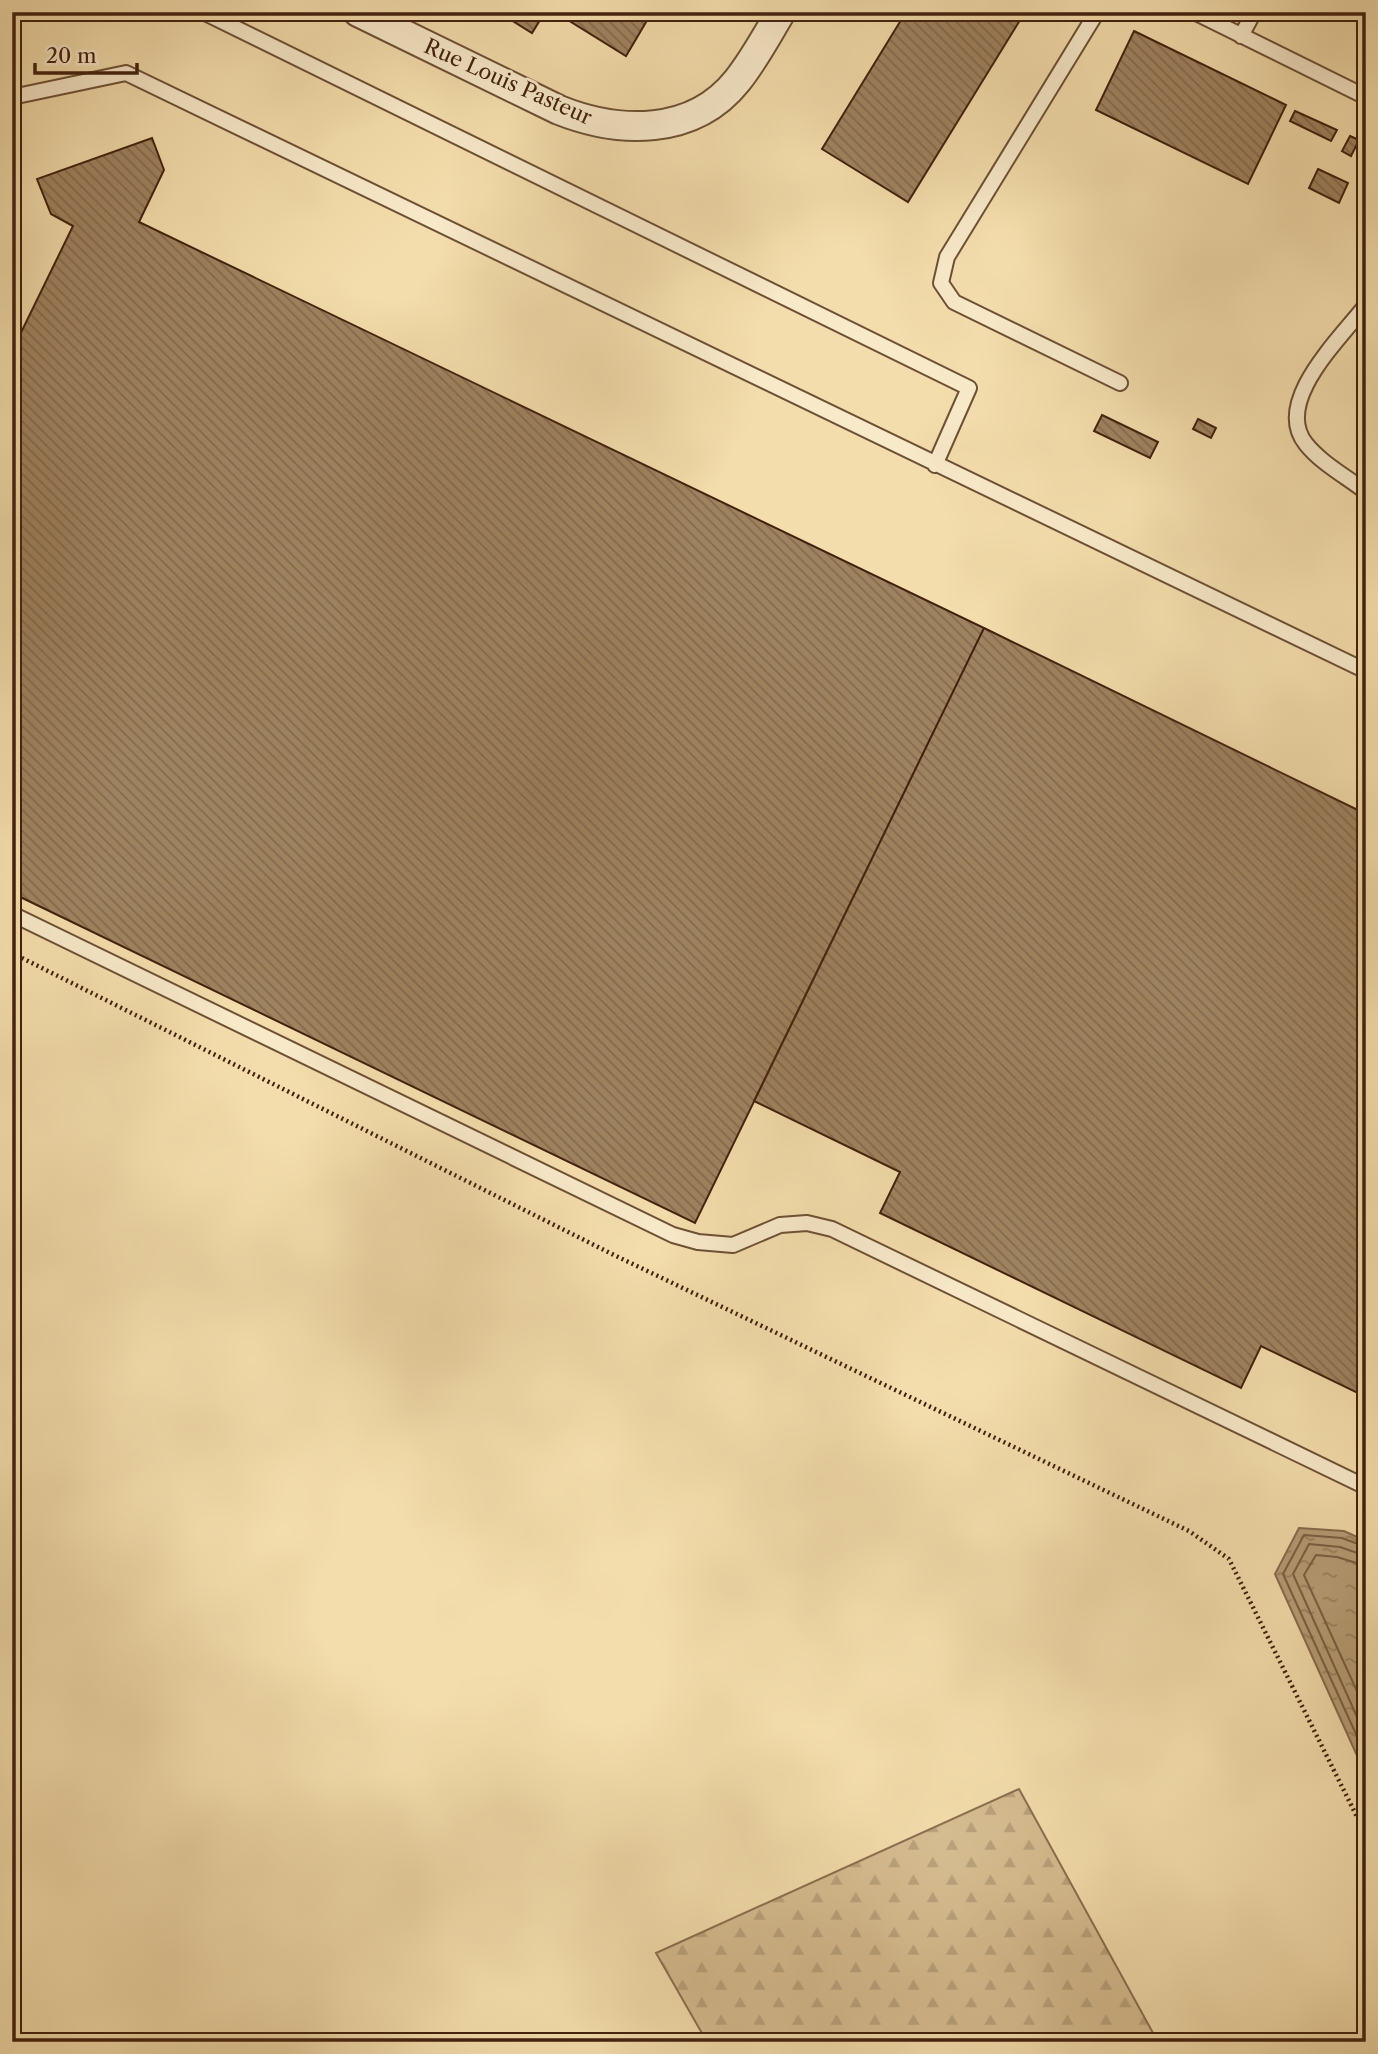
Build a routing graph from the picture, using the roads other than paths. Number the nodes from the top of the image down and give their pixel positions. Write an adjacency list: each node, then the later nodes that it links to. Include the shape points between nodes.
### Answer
1 (203, 12): 12 (lane, via 968,388)
2 (358, 12): 3 (street, Rue Louis Pasteur, via 559,110 585,120 631,127 677,121 719,99 737,82)
3 (781, 12)
4 (1097, 12): 11 (lane, via 947,257 941,283 954,302)
5 (1195, 12): 7 (lane)
6 (1254, 12): 7 (lane)
7 (1241, 36): 9 (lane)
8 (12, 97): 12 (lane, via 126,73)
9 (1366, 97)
10 (1366, 305): 13 (lane, via 1305,383 1297,410 1300,435 1308,446)
11 (1120, 383)
12 (935, 464): 14 (lane)
13 (1366, 492)
14 (1366, 671)
15 (12, 914): 16 (lane, via 673,1235 733,1245 780,1225 807,1223 832,1229)
16 (1366, 1487)

